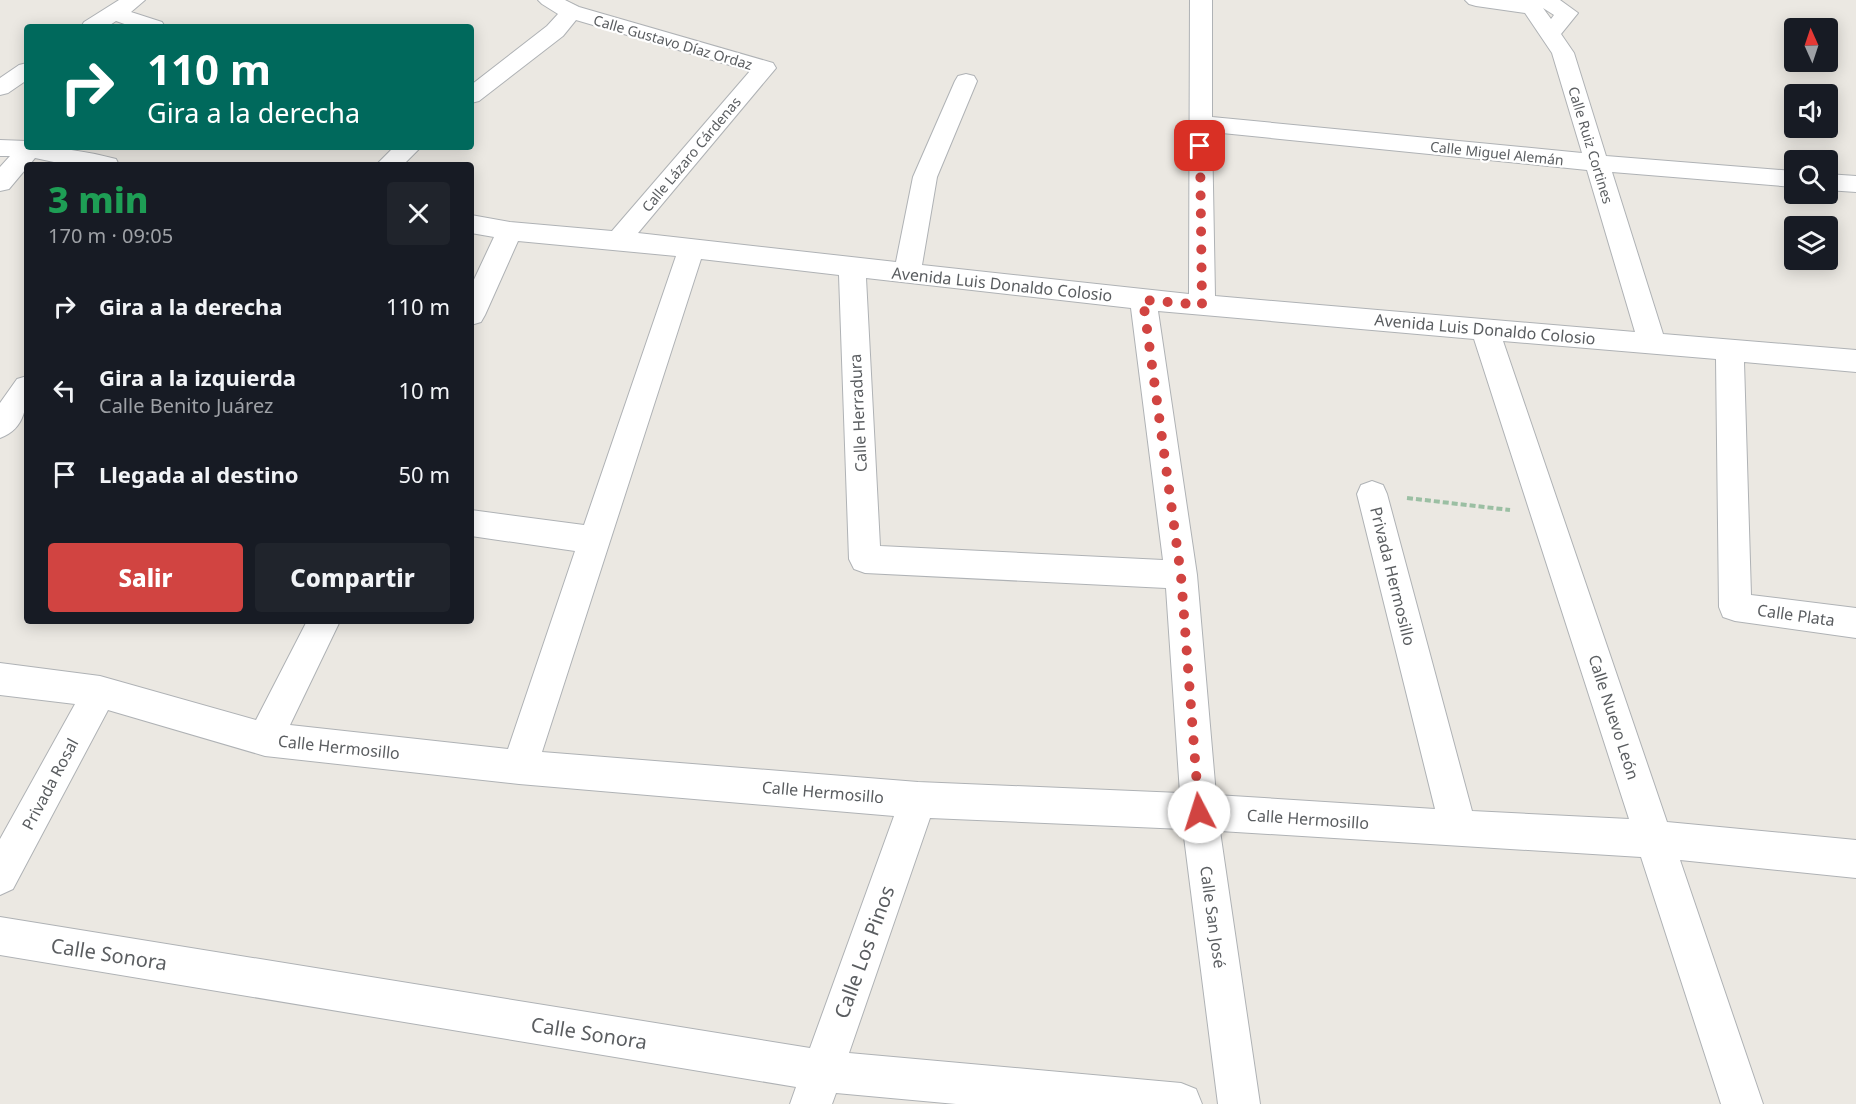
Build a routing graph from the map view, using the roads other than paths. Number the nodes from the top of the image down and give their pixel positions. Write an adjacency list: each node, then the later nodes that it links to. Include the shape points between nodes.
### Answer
1 (134, 0): 7 (street)
2 (549, 0): 6 (street, Calle Gustavo Díaz Ordaz)
3 (1202, 0): 16 (street)
4 (1476, 0): 10 (street, Calle Ruiz Cortines, via 1532,7)
5 (1545, 0): 10 (street, via 1568,13)
6 (571, 12): 11 (street, Calle Gustavo Díaz Ordaz); 15 (street, via 555,31)
7 (114, 13): 8 (street); 9 (street)
8 (97, 24)
9 (145, 24)
10 (1551, 33): 24 (street, Calle Ruiz Cortines, via 1563,53)
11 (765, 68): 31 (street, Calle Lázaro Cárdenas)
12 (24, 72): 14 (street)
13 (966, 81): 34 (street, via 925,177)
14 (0, 88)
15 (474, 94)
16 (1200, 123): 24 (street, Calle Miguel Alemán); 36 (street)
17 (0, 148): 18 (street)
18 (24, 149)
19 (28, 150): 26 (street)
20 (34, 150): 22 (street)
21 (406, 150): 23 (street)
22 (92, 162)
23 (392, 162)
24 (1597, 163): 25 (street, Calle Miguel Alemán); 39 (street, Calle Ruiz Cortines)
25 (1784, 178)
26 (0, 183)
27 (1838, 183): 28 (street)
28 (1856, 184)
29 (474, 225): 30 (street, Avenida Luis Donaldo Colosio)
30 (510, 231): 31 (street, Avenida Luis Donaldo Colosio); 37 (street)
31 (618, 240): 32 (street, Avenida Luis Donaldo Colosio)
32 (691, 249): 33 (street, Avenida Luis Donaldo Colosio); 46 (street)
33 (852, 268): 34 (street, Avenida Luis Donaldo Colosio); 47 (street, Calle Herradura, via 865,559)
34 (907, 274): 35 (street, Avenida Luis Donaldo Colosio)
35 (1143, 300): 36 (street, Avenida Luis Donaldo Colosio); 47 (street, Calle San José)
36 (1202, 305): 38 (street, Avenida Luis Donaldo Colosio)
37 (474, 309)
38 (1485, 329): 39 (street, Avenida Luis Donaldo Colosio); 57 (street, Calle Nuevo León)
39 (1652, 344): 40 (street, Avenida Luis Donaldo Colosio)
40 (1730, 350): 41 (street, Avenida Luis Donaldo Colosio); 48 (street, Calle Plata, via 1736,607)
41 (1856, 361)
42 (24, 391): 43 (street)
43 (0, 426)
44 (1372, 494): 56 (street, Privada Hermosillo)
45 (474, 523): 46 (street)
46 (593, 540): 53 (street)
47 (1181, 576): 55 (street, Calle San José)
48 (1856, 623)
49 (322, 624): 52 (street)
50 (0, 680): 51 (street, Calle Hermosillo)
51 (100, 692): 52 (street, Calle Hermosillo); 59 (street, Privada Rosal)
52 (265, 739): 53 (street, Calle Hermosillo)
53 (519, 767): 54 (street, Calle Hermosillo)
54 (918, 800): 55 (street, Calle Hermosillo); 61 (street, Calle Los Pinos)
55 (1199, 812): 56 (street, Calle Hermosillo); 63 (street, Calle San José)
56 (1458, 829): 57 (street, Calle Hermosillo)
57 (1654, 839): 58 (street); 64 (street, Calle Nuevo León)
58 (1856, 859)
59 (0, 876)
60 (0, 936): 61 (street, Calle Sonora)
61 (816, 1087): 62 (street, Calle Sonora)
62 (1181, 1104)
63 (1239, 1104)
64 (1742, 1104)

